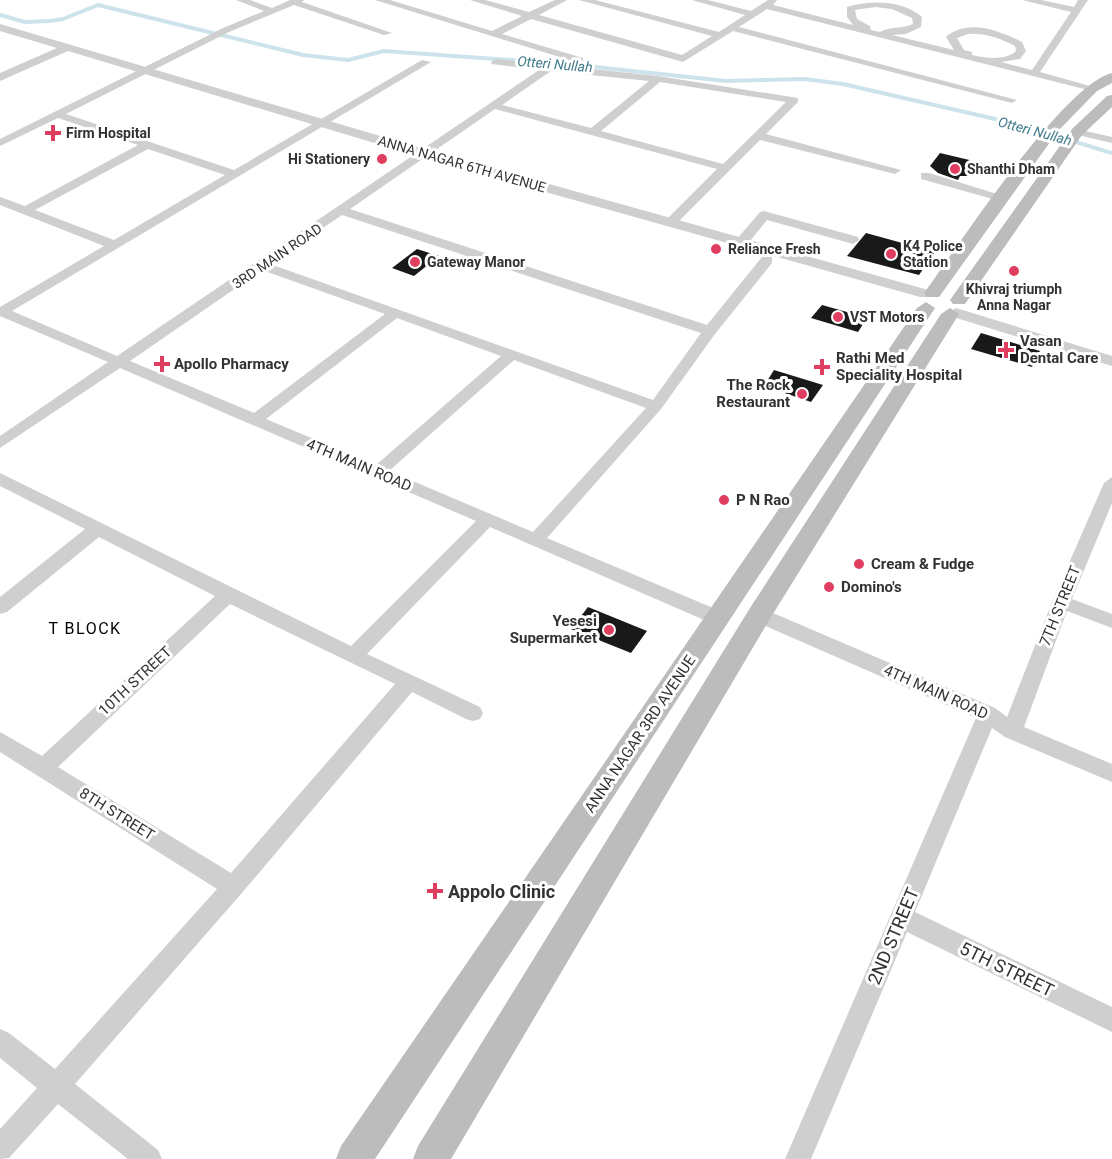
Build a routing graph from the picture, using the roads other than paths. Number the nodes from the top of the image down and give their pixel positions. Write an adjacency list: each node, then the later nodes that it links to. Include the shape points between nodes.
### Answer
1 (241, 0): 17 (street)
2 (380, 0): 13 (street)
3 (411, 0): 13 (street)
4 (475, 0): 21 (street)
5 (562, 0): 21 (street)
6 (584, 0): 30 (street)
7 (697, 0): 19 (street)
8 (775, 0): 14 (street)
9 (847, 0): 15 (street)
10 (1027, 0): 16 (street)
11 (1083, 0): 16 (street)
12 (296, 1): 17 (street); 24 (street)
13 (399, 6): 20 (street); 28 (street)
14 (765, 6): 19 (street); 23 (street)
15 (837, 7)
16 (1076, 10): 38 (street)
17 (272, 11): 37 (street)
18 (828, 13): 23 (street)
19 (753, 14): 26 (street)
20 (378, 15)
21 (530, 16): 28 (street); 30 (street, via 683,59)
22 (369, 19): 24 (street)
23 (819, 20): 29 (street)
24 (358, 23): 27 (street)
25 (0, 27): 31 (street, ANNA NAGAR 6TH AVENUE)
26 (732, 28): 30 (street); 44 (street)
27 (387, 33)
28 (493, 34): 33 (street)
29 (880, 34): 29 (street, via 857,24 850,9 857,4 883,3 904,8 917,17 918,25 911,30); 32 (street)
30 (720, 36)
31 (68, 47): 37 (street, ANNA NAGAR 6TH AVENUE); 39 (street)
32 (977, 59): 32 (street, via 960,52 951,38 962,31 1001,34 1019,44 1021,51 1016,57 1000,61); 38 (street)
33 (579, 60)
34 (426, 62): 47 (street)
35 (496, 62): 36 (street)
36 (551, 66): 41 (street); 45 (street, 3RD MAIN ROAD)
37 (144, 70): 46 (street); 47 (street, ANNA NAGAR 6TH AVENUE)
38 (1034, 74): 42 (street)
39 (0, 77)
40 (1112, 78): 42 (main road, ANNA NAGAR 3RD AVENUE)
41 (658, 79): 48 (street); 49 (street, via 794,100)
42 (1092, 88): 60 (main road, ANNA NAGAR 3RD AVENUE, via 1049,134)
43 (1112, 99): 50 (main road, ANNA NAGAR 3RD AVENUE)
44 (1012, 100)
45 (495, 106): 48 (street); 54 (street, 3RD MAIN ROAD)
46 (58, 115): 52 (street); 53 (street)
47 (322, 123): 54 (street, ANNA NAGAR 6TH AVENUE); 57 (street)
48 (593, 132): 55 (street)
49 (759, 136): 55 (street); 56 (street)
50 (1074, 138): 51 (street); 70 (main road, ANNA NAGAR 3RD AVENUE)
51 (1112, 140)
52 (0, 143)
53 (147, 145): 57 (street); 62 (street)
54 (426, 154): 59 (street, ANNA NAGAR 6TH AVENUE); 63 (street, 3RD MAIN ROAD)
55 (726, 168): 64 (street)
56 (896, 170)
57 (234, 174): 67 (street)
58 (925, 176): 60 (street)
59 (574, 196): 64 (street, ANNA NAGAR 6TH AVENUE); 68 (street, via 576,204)
60 (1004, 198): 70 (main road, ANNA NAGAR 3RD AVENUE)
61 (0, 201): 62 (street)
62 (25, 211): 67 (street)
63 (342, 211): 69 (street, 3RD MAIN ROAD); 73 (street)
64 (671, 222): 66 (street, ANNA NAGAR 6TH AVENUE)
65 (853, 240): 66 (street, via 764,215)
66 (741, 243): 70 (street, ANNA NAGAR 6TH AVENUE)
67 (114, 245): 71 (street)
68 (767, 260): 70 (street); 73 (street)
69 (263, 266): 72 (street); 77 (street, 3RD MAIN ROAD)
70 (942, 304): 74 (street, ANNA NAGAR 6TH AVENUE); 76 (street, ANNA NAGAR 6TH AVENUE); 90 (main road, ANNA NAGAR 3RD AVENUE); 91 (main road, ANNA NAGAR 3RD AVENUE)
71 (1, 312): 77 (street, 4TH MAIN ROAD)
72 (394, 313): 75 (street); 79 (street)
73 (710, 331): 78 (street)
74 (1112, 347)
75 (512, 354): 78 (street); 81 (street)
76 (1112, 361)
77 (121, 363): 79 (street, 4TH MAIN ROAD); 80 (street, 3RD MAIN ROAD)
78 (656, 406): 86 (street)
79 (255, 420): 81 (street, 4TH MAIN ROAD)
80 (0, 443)
81 (377, 472): 84 (street, 4TH MAIN ROAD)
82 (0, 479): 85 (street)
83 (1112, 483): 88 (street, 7TH STREET)
84 (487, 520): 86 (street, 4TH MAIN ROAD); 93 (street)
85 (98, 528): 87 (street); 89 (street)
86 (535, 540): 91 (street, 4TH MAIN ROAD)
87 (228, 594): 93 (street); 99 (street, 10TH STREET)
88 (1061, 602): 92 (street); 97 (street, 7TH STREET)
89 (0, 607)
90 (759, 615): 96 (street, 4TH MAIN ROAD); 109 (main road, ANNA NAGAR 3RD AVENUE)
91 (718, 618): 108 (main road, ANNA NAGAR 3RD AVENUE)
92 (1112, 621)
93 (355, 654): 94 (street)
94 (409, 682): 95 (street); 101 (street)
95 (473, 713)
96 (988, 714): 97 (street, 4TH MAIN ROAD); 102 (street, 2ND STREET)
97 (1012, 731): 100 (street, 4TH MAIN ROAD)
98 (0, 741): 99 (street, 8TH STREET)
99 (43, 768): 101 (street, 8TH STREET)
100 (1112, 773)
101 (233, 887): 105 (street)
102 (901, 917): 103 (street, 5TH STREET); 110 (street, 2ND STREET)
103 (1112, 1020)
104 (0, 1042): 105 (street)
105 (56, 1086): 106 (street); 107 (street)
106 (0, 1149)
107 (149, 1159)
108 (354, 1159)
109 (430, 1159)
110 (798, 1159)

